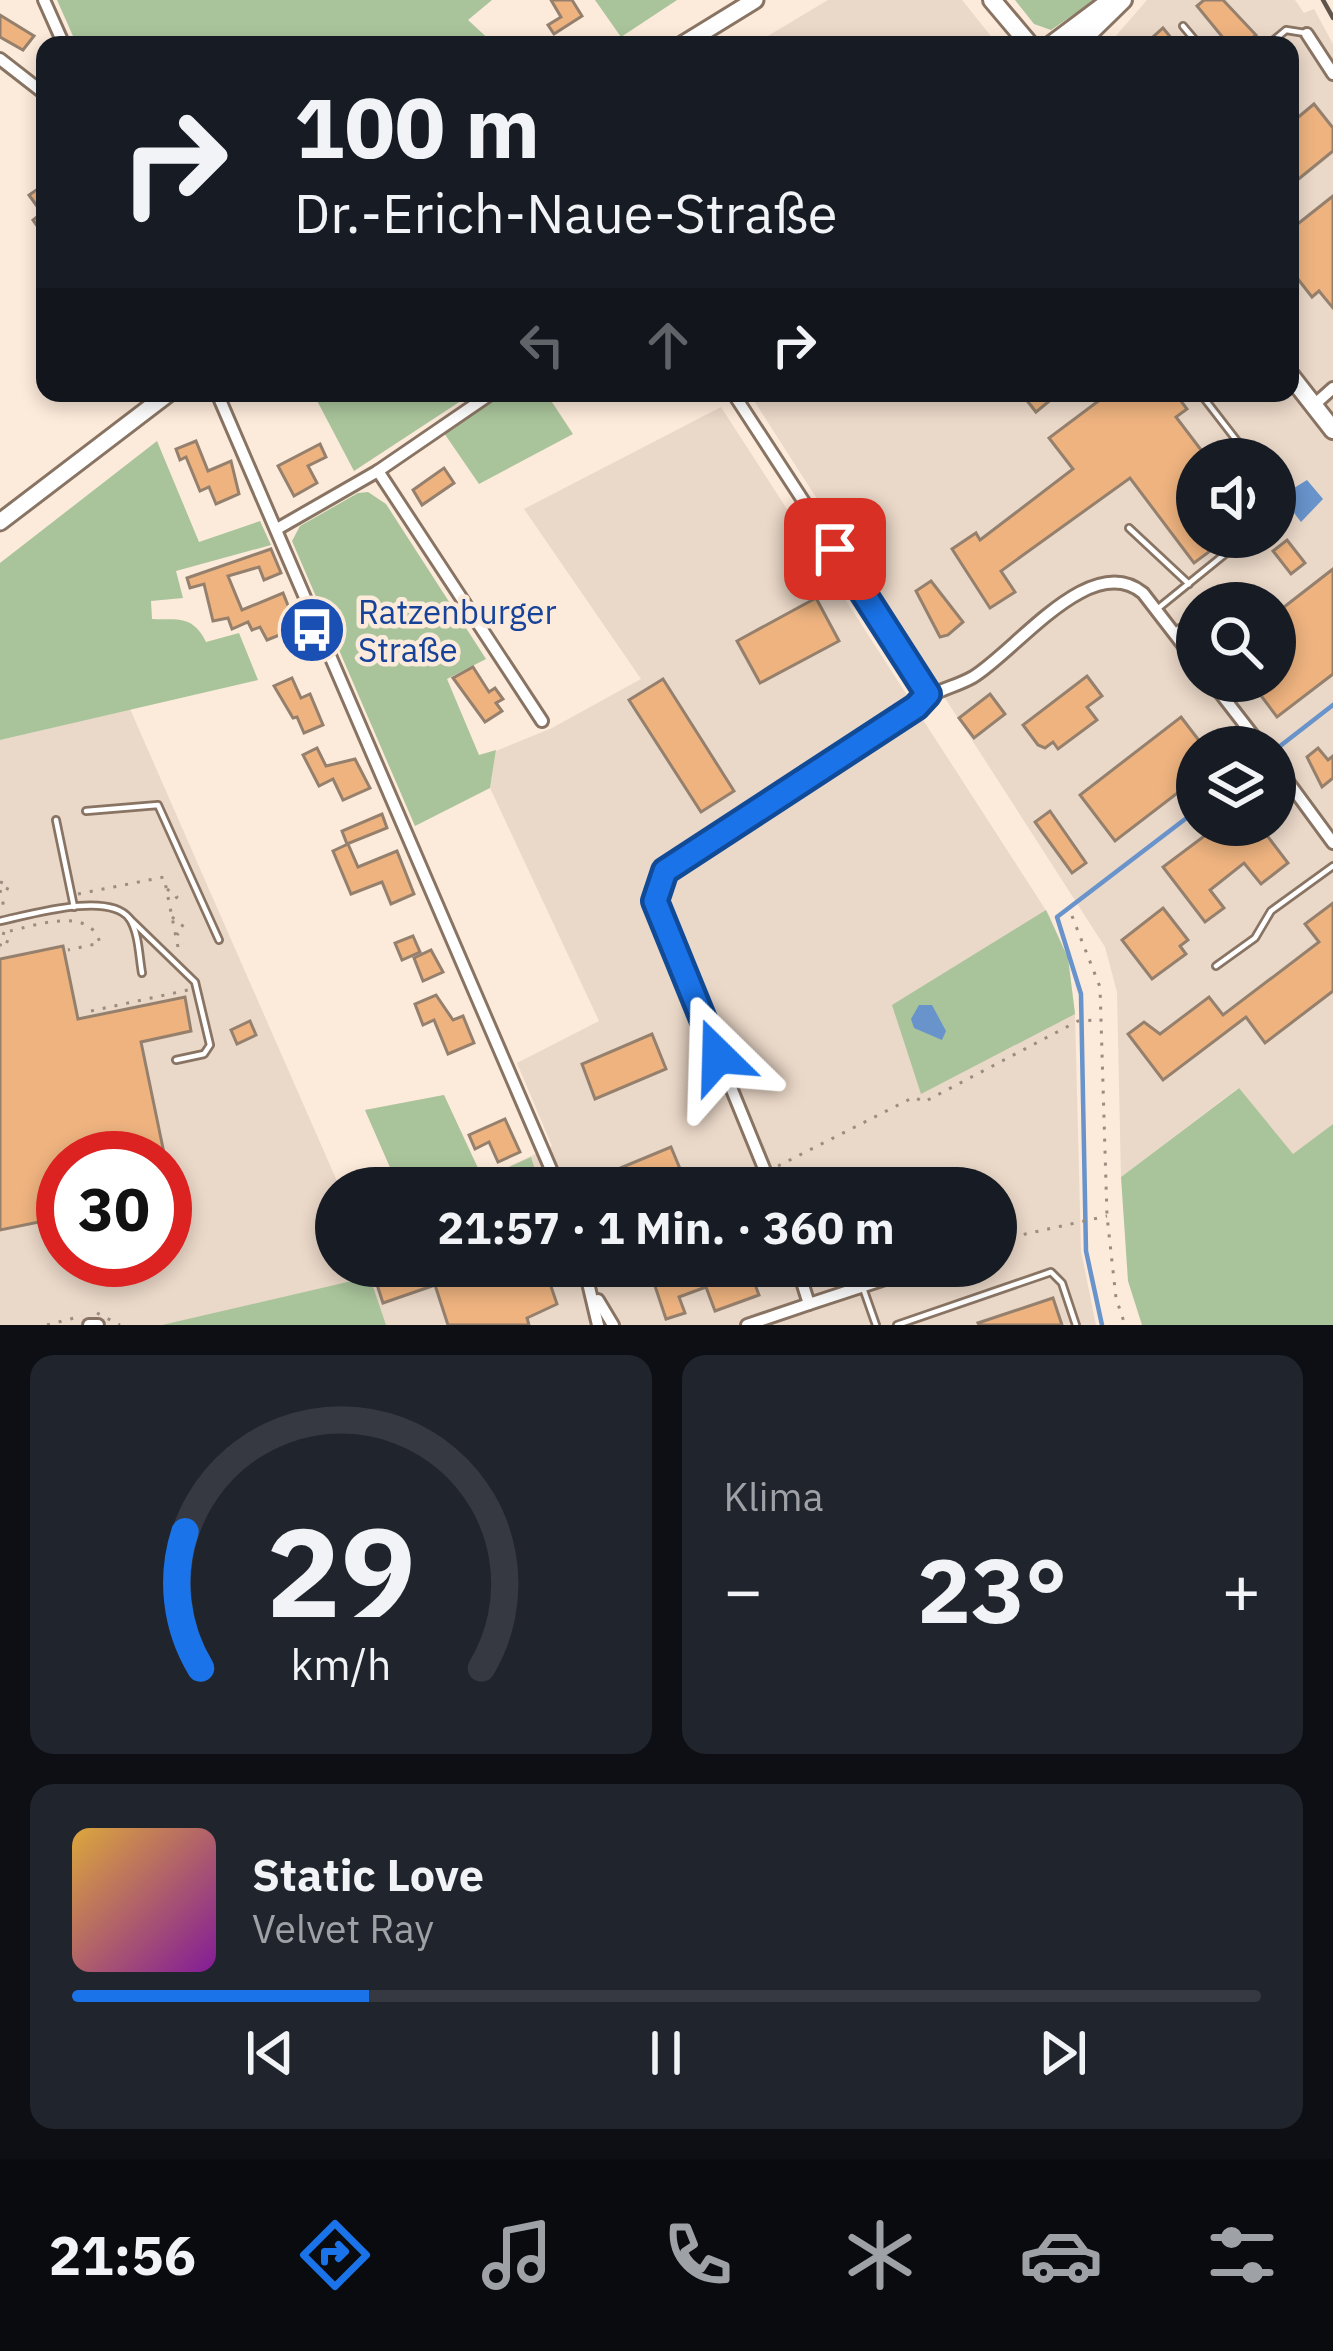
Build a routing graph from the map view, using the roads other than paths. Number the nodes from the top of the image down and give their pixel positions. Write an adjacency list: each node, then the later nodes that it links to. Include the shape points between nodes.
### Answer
1 (44, 0): 8 (street)
2 (755, 0): 9 (main road)
3 (992, 0): 10 (main road)
4 (1111, 0): 11 (main road)
5 (1124, 0): 12 (main road)
6 (1184, 26): 13 (lane)
7 (1306, 34): 14 (lane); 16 (street)
8 (60, 36)
9 (697, 36)
10 (1022, 36)
11 (1063, 36)
12 (1086, 36)
13 (1192, 36)
14 (1279, 36)
15 (0, 59): 17 (street)
16 (1333, 74)
17 (36, 87)
18 (1299, 385): 25 (main road)
19 (1333, 388): 25 (street)
20 (157, 402): 28 (main road)
21 (221, 402): 30 (street)
22 (479, 402): 27 (street)
23 (739, 402): 39 (street)
24 (1207, 402): 26 (lane)
25 (1325, 415)
26 (1235, 438)
27 (378, 471): 30 (street); 41 (street)
28 (0, 522)
29 (1129, 528): 32 (lane)
30 (277, 529): 55 (street)
31 (1221, 558): 33 (lane)
32 (1187, 582)
33 (1191, 582)
34 (1176, 594): 35 (lane)
35 (1156, 610): 37 (street); 39 (street, via 1132,584 1107,579 971,677)
36 (1176, 630): 37 (lane)
37 (1173, 632): 38 (street)
38 (1176, 636)
39 (928, 694): 56 (street, via 665,871 655,901)
40 (1228, 702): 42 (street)
41 (542, 721)
42 (1246, 726)
43 (1296, 793): 46 (street)
44 (86, 812): 51 (lane, via 163,810)
45 (56, 820): 48 (lane)
46 (1333, 843)
47 (1333, 866): 52 (lane, via 1271,911 1255,938)
48 (74, 907): 49 (lane, via 116,908); 50 (lane)
49 (129, 918): 53 (lane); 54 (lane, via 199,990 210,1045)
50 (0, 921)
51 (219, 940)
52 (1216, 966)
53 (142, 973)
54 (176, 1060)
55 (550, 1167)
56 (764, 1167)
57 (591, 1287): 60 (street)
58 (804, 1287): 61 (street)
59 (863, 1288): 61 (street); 67 (lane)
60 (593, 1292): 64 (street); 65 (street)
61 (809, 1304): 66 (street)
62 (88, 1325): 63 (street)
63 (98, 1325)
64 (598, 1325)
65 (613, 1325)
66 (747, 1325)
67 (876, 1325)
68 (897, 1325): 69 (lane, via 1051,1272)
69 (1076, 1325)

